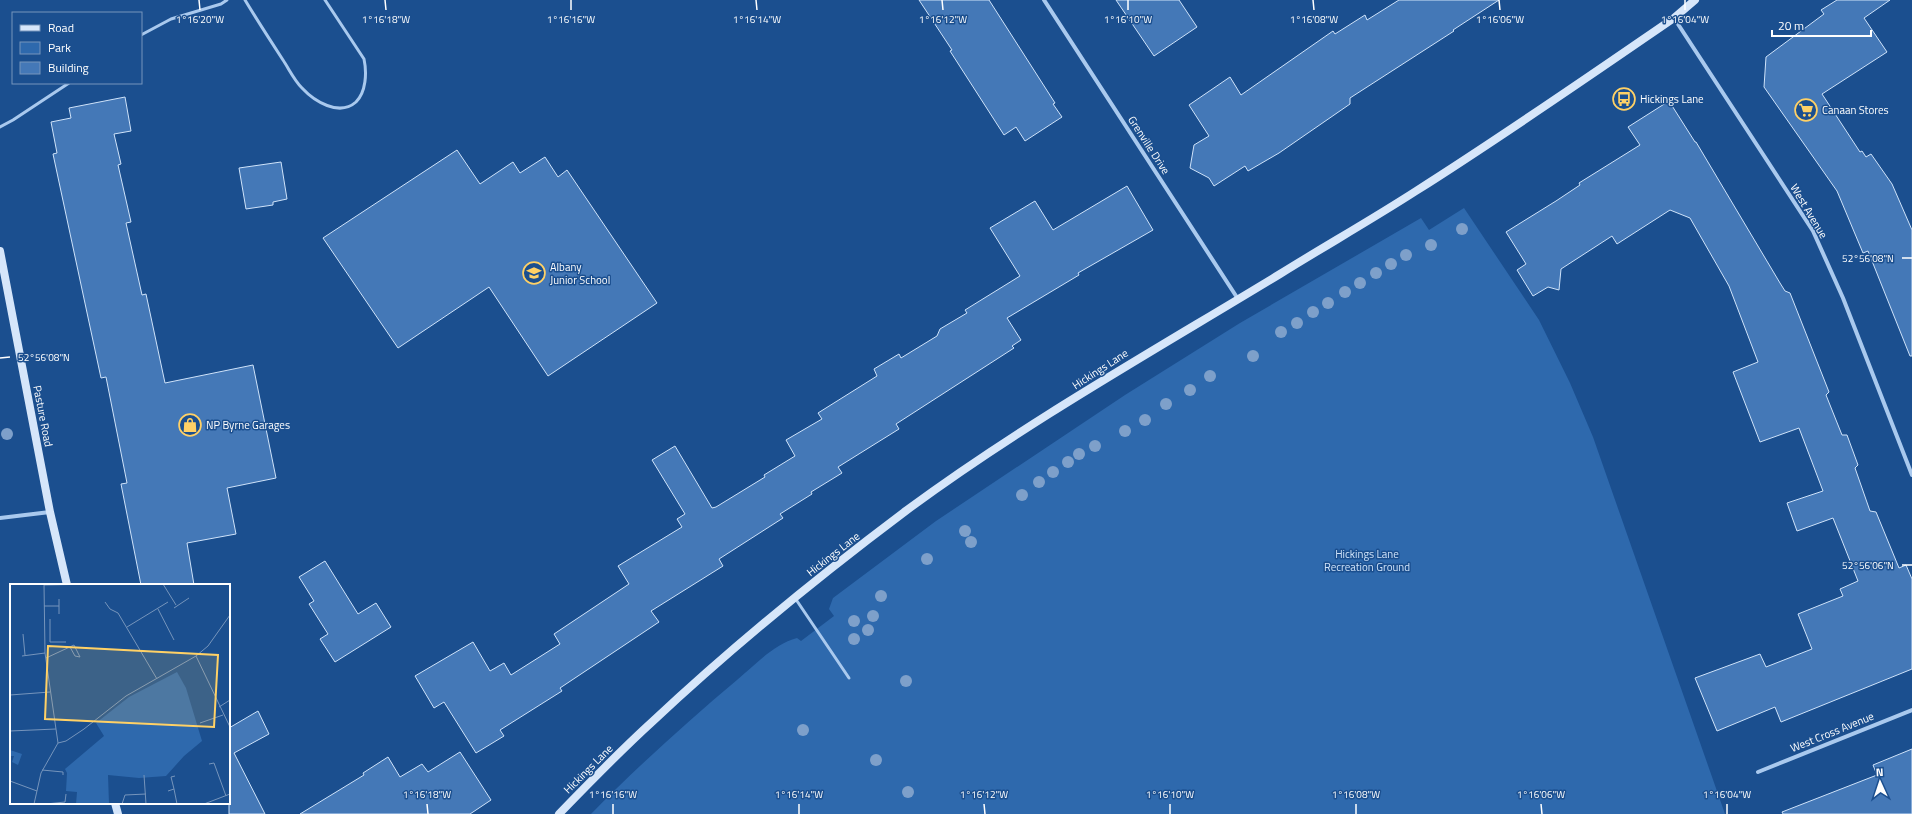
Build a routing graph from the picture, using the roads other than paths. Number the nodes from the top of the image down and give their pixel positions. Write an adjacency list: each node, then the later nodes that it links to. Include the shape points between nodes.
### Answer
1 (227, 0): 7 (lane, via 171,19)
2 (245, 0): 3 (lane, via 301,88 320,104 343,107 352,105 362,96 366,69 364,59)
3 (325, 0)
4 (1044, 0): 11 (street, Grenville Drive)
5 (1695, 0): 6 (main road, Hickings Lane)
6 (1674, 18): 11 (main road, Hickings Lane, via 1526,120 1414,192); 12 (street, West Avenue, via 1813,231 1843,298)
7 (142, 34)
8 (67, 84): 9 (lane)
9 (0, 126)
10 (0, 251): 13 (main road, Pasture Road)
11 (1238, 299): 16 (main road, Hickings Lane, via 1139,358 974,464 908,510)
12 (1912, 475)
13 (50, 512): 14 (street); 15 (main road, Pasture Road)
14 (0, 518)
15 (67, 584)
16 (795, 598): 17 (lane); 22 (main road, Hickings Lane, via 656,718)
17 (849, 678)
18 (1912, 710): 19 (street, West Cross Avenue)
19 (1758, 772)
20 (115, 804): 21 (main road)
21 (118, 814)
22 (559, 814)

